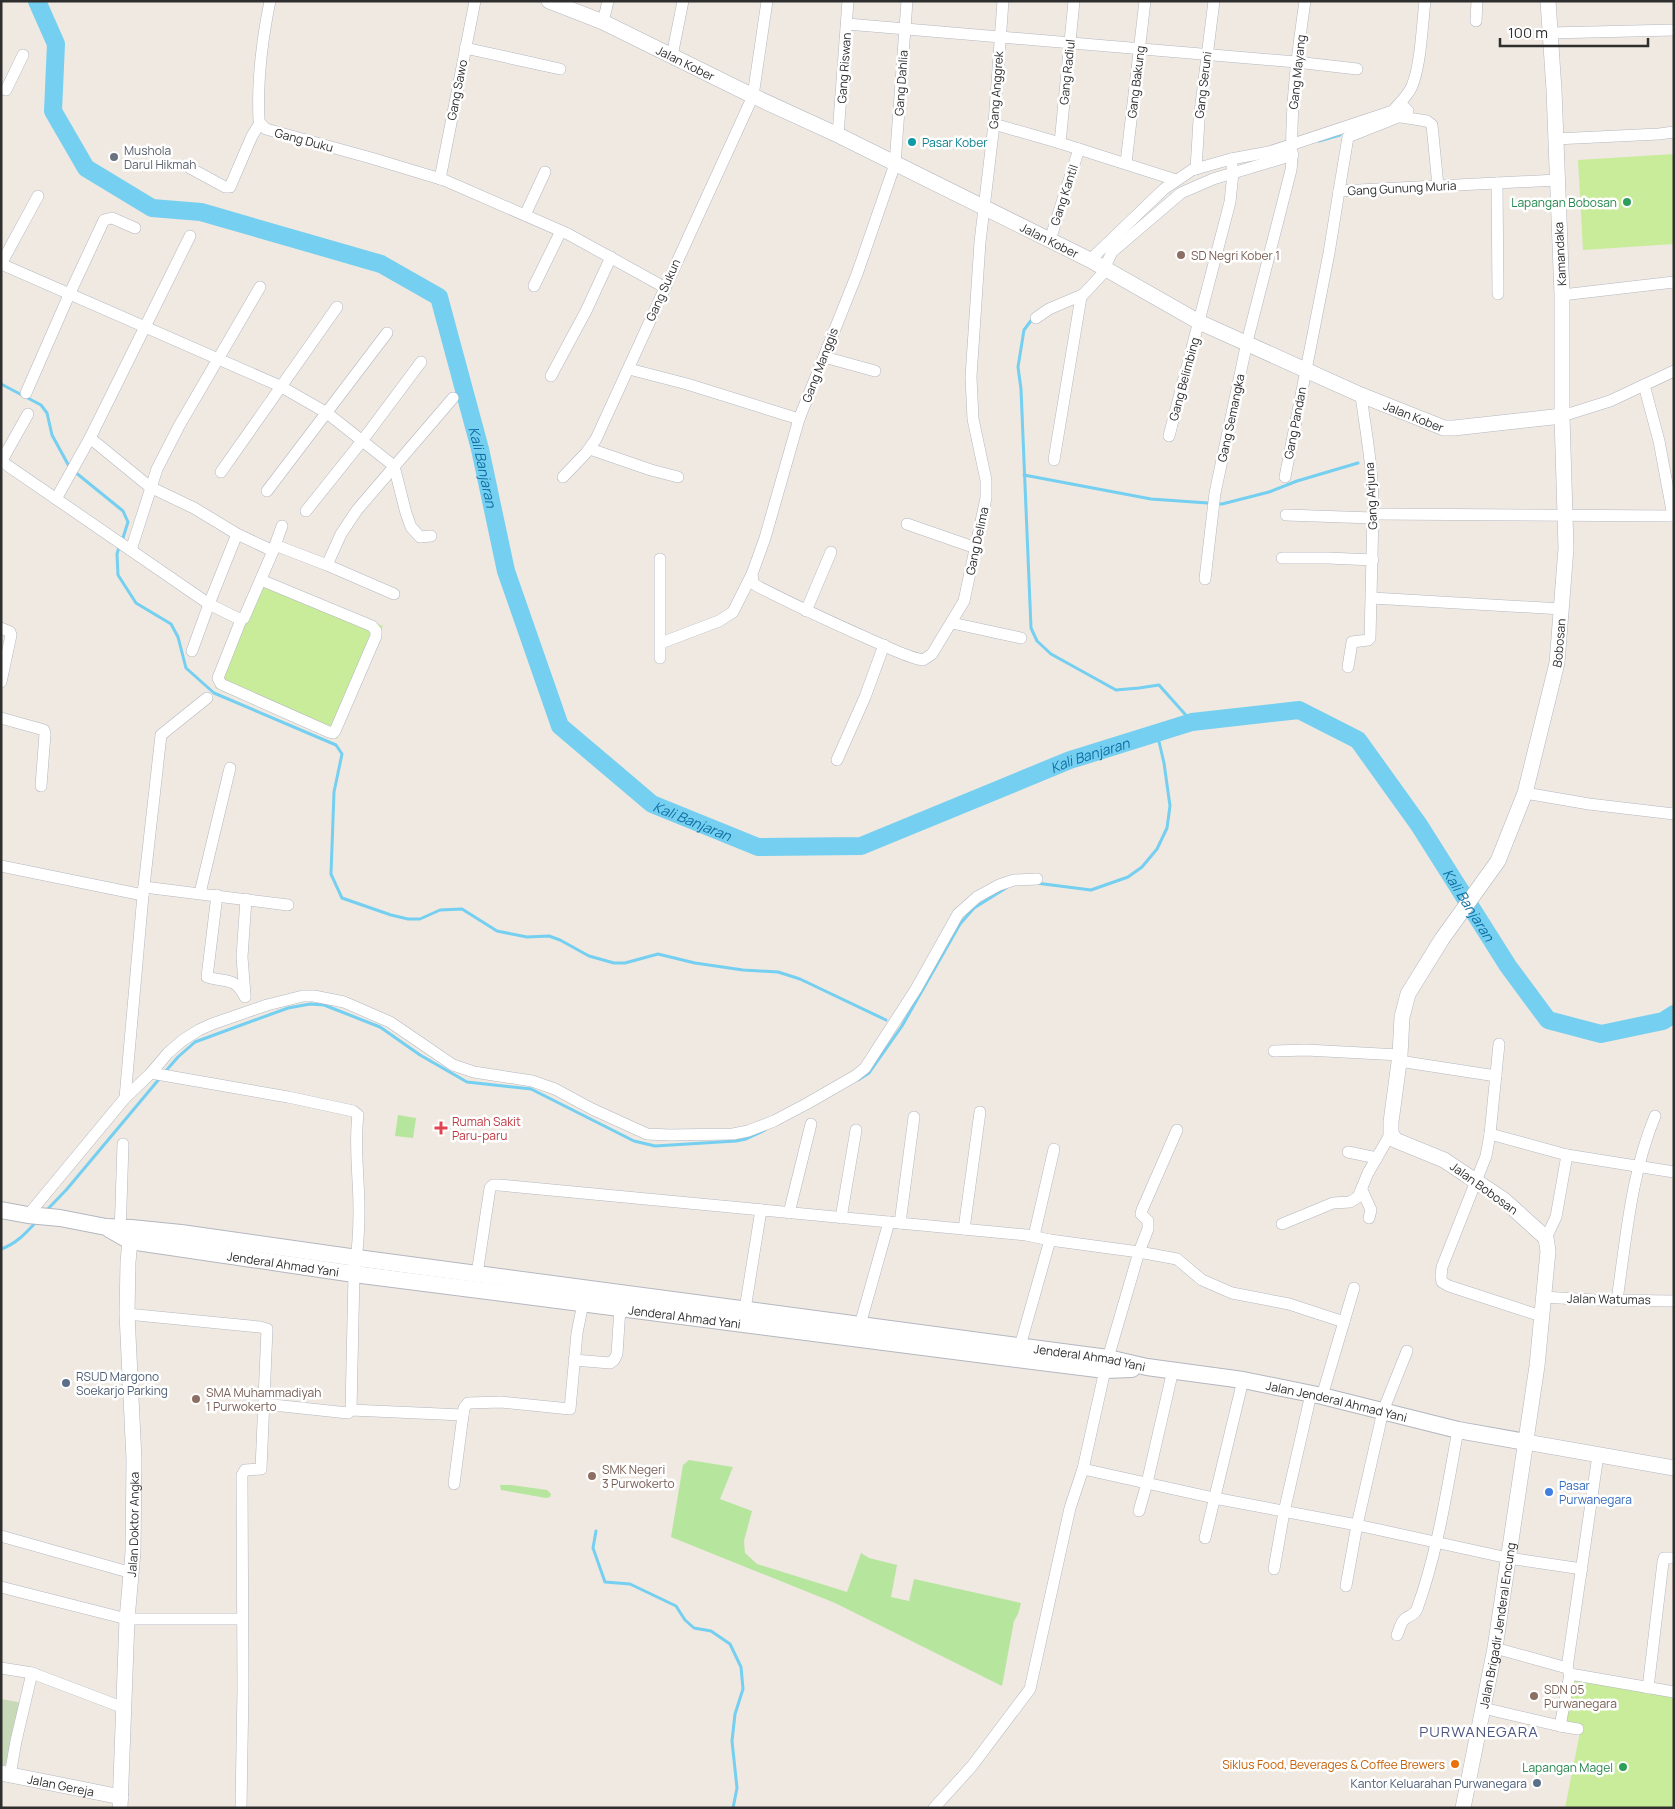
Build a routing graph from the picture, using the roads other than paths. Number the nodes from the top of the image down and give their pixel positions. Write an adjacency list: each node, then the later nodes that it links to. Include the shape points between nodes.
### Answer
1 (270, 1): 36 (street, Gang Duku, via 261,51)
2 (475, 1): 25 (street, Gang Sawo)
3 (548, 1): 17 (street, Jalan Kober)
4 (608, 1): 17 (street)
5 (683, 1): 29 (street)
6 (767, 1): 34 (street, Gang Sukun)
7 (848, 1): 19 (street, Gang Riswan)
8 (907, 1): 20 (street, Gang Dahlia)
9 (1003, 1): 23 (street, Gang Anggrek)
10 (1074, 1): 24 (street, Gang Radiul)
11 (1145, 1): 26 (street, Gang Bakung)
12 (1214, 1): 28 (street, Gang Seruni)
13 (1306, 1): 30 (street, Gang Mayang)
14 (1425, 1): 35 (street, via 1417,64)
15 (1477, 1): 18 (street)
16 (1548, 1): 22 (street, Kamandaka)
17 (603, 22): 29 (street, Jalan Kober)
18 (1476, 22)
19 (847, 24): 20 (street); 39 (street, Gang Riswan)
20 (905, 29): 23 (street); 45 (street, Gang Dahlia)
21 (1674, 30): 22 (street)
22 (1550, 33): 40 (street, Kamandaka)
23 (999, 37): 24 (street); 37 (street, Gang Anggrek)
24 (1070, 43): 26 (street); 41 (street, Gang Radiul)
25 (465, 48): 31 (street); 50 (street, Gang Sawo)
26 (1140, 48): 28 (street); 44 (street, Gang Bakung)
27 (23, 55): 33 (street)
28 (1207, 55): 30 (street); 48 (street, Gang Seruni)
29 (672, 56): 34 (street, Jalan Kober)
30 (1296, 62): 32 (street); 43 (street, Gang Mayang)
31 (560, 69)
32 (1357, 69)
33 (3, 92)
34 (753, 96): 39 (street, Jalan Kober); 69 (street, Gang Sukun)
35 (1402, 108): 43 (street); 54 (street, via 1432,125); 55 (street, via 1349,136)
36 (260, 123): 47 (street, via 228,188); 50 (street, Gang Duku, via 277,133)
37 (994, 124): 41 (street); 57 (street, Gang Anggrek)
38 (1674, 132): 40 (street)
39 (838, 136): 45 (street, Jalan Kober)
40 (1555, 139): 52 (street, Kamandaka)
41 (1060, 143): 42 (street)
42 (1079, 149): 44 (street); 62 (street, Gang Kantil)
43 (1292, 149): 46 (street); 79 (street, Gang Mayang, via 1291,170)
44 (1126, 163): 51 (street)
45 (895, 164): 57 (street, Jalan Kober); 80 (street, Gang Manggis)
46 (1232, 167): 48 (street); 65 (street, via 1181,193); 76 (street, Gang Belimbing, via 1230,202)
47 (190, 168)
48 (1196, 169): 51 (street)
49 (545, 172): 58 (street)
50 (440, 179): 58 (street, Gang Duku)
51 (1176, 180): 65 (street, via 1127,223)
52 (1556, 180): 53 (street, Gang Gunung Muria); 73 (street, Kamandaka)
53 (1497, 183): 54 (street, Gang Gunung Muria); 70 (street)
54 (1438, 186): 55 (street, Gang Gunung Muria)
55 (1339, 191): 84 (street, Gang Gunung Muria)
56 (38, 196): 64 (street)
57 (984, 208): 62 (street, Jalan Kober); 122 (street, Gang Delima, via 971,378 973,419 986,480 986,498)
58 (525, 215): 60 (street, Gang Duku)
59 (135, 228): 71 (street, via 112,218 104,220)
60 (561, 230): 63 (street, Gang Duku); 67 (street)
61 (190, 236): 77 (street)
62 (1050, 240): 65 (street, Jalan Kober)
63 (611, 257): 69 (street, Gang Duku); 87 (street)
64 (1, 264): 71 (street)
65 (1099, 266): 72 (street); 76 (street, Jalan Kober)
66 (1674, 282): 73 (street)
67 (534, 286)
68 (260, 287): 81 (street)
69 (664, 287): 83 (street, Gang Sukun)
70 (1498, 294)
71 (69, 295): 77 (street); 90 (street)
72 (1082, 295): 75 (street); 101 (street)
73 (1562, 295): 95 (street, Kamandaka)
74 (337, 307): 89 (street)
75 (1036, 318)
76 (1199, 322): 79 (street, Jalan Kober); 97 (street, Gang Belimbing)
77 (143, 327): 81 (street); 98 (street)
78 (387, 333): 93 (street)
79 (1247, 342): 84 (street, Jalan Kober); 130 (street, Gang Semangka, via 1215,493)
80 (824, 357): 85 (street); 96 (street, Gang Manggis)
81 (218, 360): 89 (street); 109 (street)
82 (421, 362): 99 (street)
83 (629, 369): 96 (street); 100 (street, Gang Sukun)
84 (1306, 369): 91 (street, Jalan Kober); 107 (street, Gang Pandan)
85 (874, 371)
86 (1674, 371): 88 (street)
87 (551, 376)
88 (1644, 385): 95 (street, via 1610,401); 102 (street)
89 (280, 386): 93 (street); 105 (street)
90 (26, 393)
91 (1361, 395): 95 (street, Jalan Kober, via 1444,428); 115 (street, Gang Arjuna)
92 (453, 398): 104 (street)
93 (327, 413): 99 (street); 110 (street)
94 (28, 414): 103 (street)
95 (1562, 416): 113 (street, Bobosan)
96 (799, 419): 129 (street, Gang Manggis)
97 (1169, 436)
98 (90, 438): 109 (street); 111 (street)
99 (362, 441): 104 (street); 112 (street)
100 (590, 449): 106 (street); 108 (street, Gang Sukun)
101 (1054, 460)
102 (1668, 460): 116 (street)
103 (1, 461): 111 (street)
104 (394, 466): 120 (street, via 411,527 420,537); 128 (street, via 357,510 341,534)
105 (221, 472)
106 (678, 476)
107 (1285, 476)
108 (563, 477)
109 (150, 487): 119 (street); 123 (street)
110 (267, 491)
111 (56, 499): 123 (street)
112 (306, 511)
113 (1565, 514): 115 (street); 116 (street); 135 (street, Bobosan)
114 (1286, 515): 115 (street)
115 (1373, 516): 127 (street, Gang Arjuna)
116 (1673, 516)
117 (908, 524): 122 (street)
118 (282, 526): 121 (street)
119 (237, 534): 121 (street); 134 (street)
120 (431, 536)
121 (274, 548): 128 (street); 131 (street)
122 (976, 548): 138 (street, Gang Delima, via 964,601)
123 (130, 549): 134 (street)
124 (831, 552): 136 (street)
125 (1282, 558): 127 (street)
126 (660, 559): 141 (street)
127 (1373, 560): 133 (street, Gang Arjuna)
128 (327, 565): 132 (street)
129 (753, 571): 136 (street, Gang Delima, via 753,583); 141 (street, Gang Manggis, via 733,612 719,621)
130 (1205, 579)
131 (261, 580): 137 (street); 137 (street, via 372,626 376,632 336,731 328,732 221,684 218,678)
132 (394, 594)
133 (1372, 598): 135 (street); 145 (street, Gang Arjuna, via 1370,638 1352,642)
134 (209, 604): 137 (street); 143 (street)
135 (1562, 609): 152 (street, Bobosan, via 1557,663)
136 (806, 611): 142 (street, Gang Delima)
137 (241, 620)
138 (952, 623): 140 (street); 142 (street, Gang Delima, via 932,654 923,660)
139 (1, 628): 146 (street, via 11,635)
140 (1021, 638)
141 (661, 643): 144 (street)
142 (884, 645): 149 (street)
143 (192, 651)
144 (660, 658)
145 (1348, 667)
146 (1, 682)
147 (207, 698): 156 (street, via 161,736)
148 (1, 718): 151 (street, via 44,730)
149 (837, 760)
150 (230, 768): 157 (street)
151 (41, 786)
152 (1525, 793): 153 (street); 165 (street, Bobosan, via 1498,861 1442,939 1408,994 1402,1017)
153 (1674, 814)
154 (1, 866): 156 (street)
155 (1038, 878): 162 (street, via 1000,885 977,897 958,914 916,989 865,1068 774,1121 733,1134 647,1134 532,1080 454,1066 390,1022 344,1002 303,996)
156 (143, 891): 157 (street); 168 (street)
157 (200, 893): 158 (street)
158 (217, 895): 159 (street); 161 (street, via 207,976 235,983)
159 (246, 899): 160 (street); 161 (street, via 243,943)
160 (288, 905)
161 (245, 997): 162 (street)
162 (249, 1012): 166 (street, via 199,1030 168,1053)
163 (1499, 1044): 167 (street)
164 (1274, 1051): 165 (street, via 1306,1050)
165 (1399, 1058): 167 (street); 175 (street)
166 (161, 1075): 168 (street); 200 (street, via 288,1097 357,1113 359,1195)
167 (1496, 1076): 176 (street)
168 (125, 1098): 189 (street)
169 (980, 1112): 194 (street)
170 (1655, 1116): 182 (street)
171 (914, 1117): 192 (street)
172 (811, 1124): 188 (street)
173 (856, 1130): 190 (street)
174 (1177, 1130): 199 (street, via 1142,1210 1141,1214 1149,1224)
175 (1391, 1133): 181 (street); 184 (street, Jalan Bobosan, via 1398,1143 1444,1160)
176 (1490, 1134): 180 (street); 184 (street, via 1486,1156)
177 (123, 1144): 195 (street)
178 (1054, 1149): 196 (street)
179 (1348, 1152): 181 (street)
180 (1567, 1155): 182 (street); 197 (street, via 1556,1217)
181 (1376, 1158): 185 (street)
182 (1637, 1167): 183 (street); 205 (street)
183 (1674, 1172)
184 (1475, 1180): 197 (street, Jalan Bobosan, via 1504,1200); 212 (street, via 1442,1267 1442,1282)
185 (1362, 1190): 191 (street, via 1370,1210); 193 (street, via 1350,1202 1333,1203)
186 (1, 1210): 189 (main road)
187 (761, 1210): 188 (street); 201 (street, via 493,1185); 210 (street)
188 (789, 1213): 190 (street)
189 (29, 1215): 195 (main road, Jenderal Ahmad Yani, via 60,1218)
190 (841, 1218): 192 (street)
191 (1369, 1218)
192 (895, 1222): 194 (street); 214 (street)
193 (1282, 1224)
194 (964, 1229): 196 (street)
195 (121, 1232): 200 (main road, Jenderal Ahmad Yani); 211 (street, Jalan Doktor Angka, via 128,1262)
196 (1034, 1236): 198 (street)
197 (1546, 1238): 204 (street, via 1548,1252)
198 (1050, 1240): 199 (street); 215 (street)
199 (1139, 1252): 213 (street, via 1177,1259 1202,1280 1232,1293 1289,1304); 218 (street)
200 (355, 1266): 201 (main road, Jenderal Ahmad Yani); 202 (main road, Jenderal Ahmad Yani); 224 (street)
201 (477, 1274): 202 (main road, Jenderal Ahmad Yani)
202 (505, 1285): 207 (main road, Jenderal Ahmad Yani); 208 (main road, Jenderal Ahmad Yani)
203 (1354, 1288): 213 (street)
204 (1543, 1297): 205 (street, Jalan Watumas); 212 (street)
205 (1617, 1300): 206 (street, Jalan Watumas)
206 (1674, 1302)
207 (583, 1303): 209 (main road, Jenderal Ahmad Yani); 217 (street)
208 (642, 1303): 209 (main road, Jenderal Ahmad Yani); 210 (main road, Jenderal Ahmad Yani); 218 (main road, Jenderal Ahmad Yani)
209 (620, 1308): 217 (street, via 614,1360 610,1363)
210 (745, 1309): 214 (main road, Jenderal Ahmad Yani)
211 (127, 1314): 223 (street, via 266,1328); 245 (street, Jalan Doktor Angka, via 134,1460)
212 (1542, 1316): 228 (street)
213 (1344, 1322): 222 (street)
214 (860, 1325): 215 (main road, Jenderal Ahmad Yani)
215 (1020, 1346): 218 (main road, Jenderal Ahmad Yani)
216 (1407, 1352): 225 (street)
217 (574, 1360): 226 (street, via 570,1409 501,1402 468,1404)
218 (1106, 1364): 219 (main road, Jenderal Ahmad Yani, via 1127,1370); 231 (street)
219 (1147, 1367): 220 (main road, Jalan Jenderal Ahmad Yani)
220 (1173, 1370): 221 (main road, Jalan Jenderal Ahmad Yani); 232 (street)
221 (1243, 1380): 222 (main road, Jalan Jenderal Ahmad Yani); 234 (street)
222 (1316, 1395): 225 (main road, Jalan Jenderal Ahmad Yani); 236 (street)
223 (264, 1404): 224 (street, via 348,1413); 249 (street, via 261,1469 242,1472)
224 (351, 1410): 226 (street)
225 (1383, 1411): 227 (main road, Jalan Jenderal Ahmad Yani); 237 (street)
226 (463, 1415): 233 (street)
227 (1458, 1430): 228 (main road, Jalan Jenderal Ahmad Yani); 240 (street)
228 (1526, 1442): 229 (street); 241 (street, Jalan Brigadir Jenderal Encung)
229 (1598, 1455): 230 (street); 243 (street)
230 (1674, 1468)
231 (1083, 1469): 232 (street); 264 (street, via 1070,1508 1030,1689 972,1766)
232 (1147, 1483): 234 (street); 235 (street)
233 (454, 1484)
234 (1214, 1498): 236 (street); 239 (street)
235 (1139, 1512)
236 (1284, 1512): 237 (street); 244 (street)
237 (1357, 1525): 240 (street); 246 (street)
238 (1, 1536): 245 (street)
239 (1205, 1538)
240 (1436, 1541): 241 (street); 250 (street, via 1416,1611 1403,1620)
241 (1508, 1558): 243 (street); 251 (street, Jalan Brigadir Jenderal Encung)
242 (1674, 1558): 255 (street, via 1664,1558 1663,1562)
243 (1582, 1569): 253 (street)
244 (1274, 1570)
245 (132, 1573): 248 (street, Jalan Doktor Angka)
246 (1346, 1586)
247 (1, 1587): 248 (street)
248 (128, 1619): 249 (street); 257 (street, Jalan Doktor Angka)
249 (242, 1619): 263 (street)
250 (1397, 1635)
251 (1495, 1648): 253 (street); 258 (street, Jalan Brigadir Jenderal Encung)
252 (1, 1668): 254 (street)
253 (1569, 1671): 255 (street); 259 (street)
254 (32, 1673): 257 (street); 261 (street)
255 (1648, 1688): 256 (street)
256 (1674, 1692)
257 (124, 1708): 262 (street, Jalan Doktor Angka)
258 (1483, 1708): 259 (street); 265 (street, Jalan Brigadir Jenderal Encung)
259 (1560, 1726): 260 (street)
260 (1578, 1729)
261 (6, 1774): 262 (street, Jalan Gereja)
262 (120, 1802)
263 (241, 1808)
264 (934, 1808)
265 (1463, 1808)

